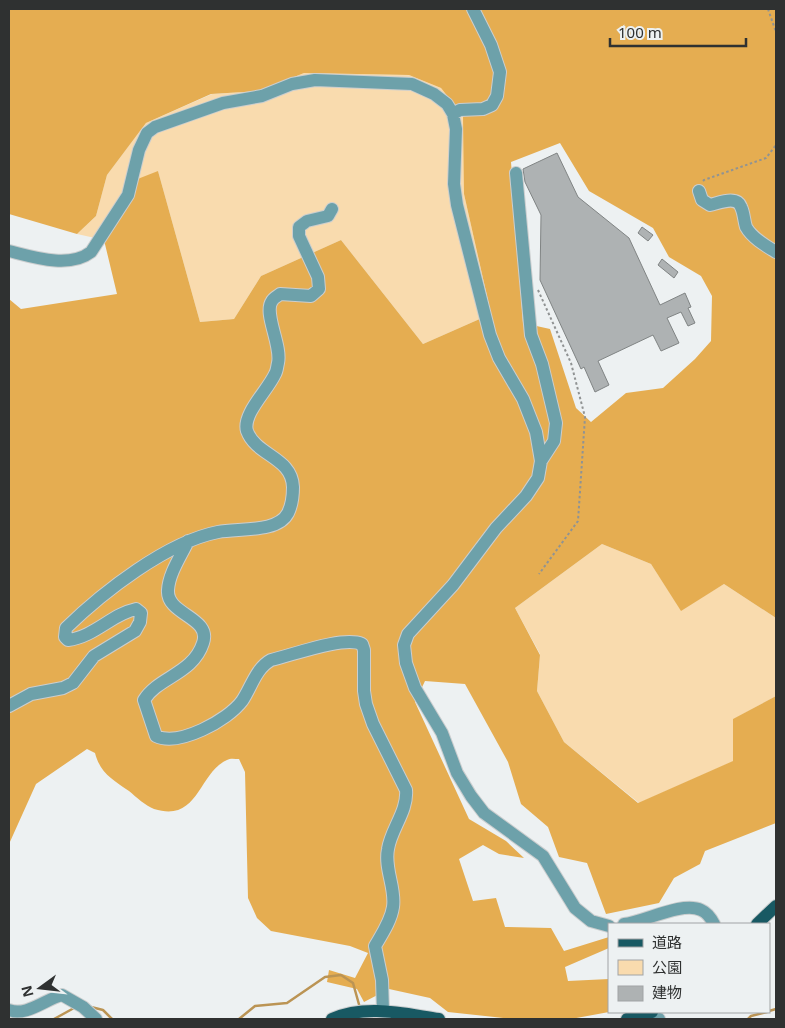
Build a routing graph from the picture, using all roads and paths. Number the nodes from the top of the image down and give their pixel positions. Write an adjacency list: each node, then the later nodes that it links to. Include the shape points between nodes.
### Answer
1 (474, 9): 4 (street, via 500,72 498,96 492,105 483,109 460,110)
2 (768, 9): 3 (path)
3 (776, 32)
4 (453, 114): 9 (street, via 447,104 434,94 412,84 315,80 292,84 262,96 223,103 146,133 128,195 91,252 83,258 42,258); 12 (street, via 456,129 454,184 459,214 490,335 499,358 523,399 536,432)
5 (776, 145): 7 (path, via 766,158 704,180)
6 (516, 173): 11 (street)
7 (699, 190): 10 (street, via 702,200 710,205 738,202 747,228)
8 (332, 209): 13 (street, via 328,216 307,221 299,227 299,236 318,277 319,289 311,296 280,294 272,301 268,311 279,360 276,374 247,420 246,429 251,440 289,470 293,496 288,512 282,521 271,527 218,532)
9 (9, 251)
10 (776, 252)
11 (525, 282): 12 (street, via 531,335 542,364 556,423 554,441); 14 (path, via 538,290 568,355 585,417 578,521)
12 (541, 461): 20 (street, via 538,478 526,496 408,634 404,645 406,663 415,688 442,733 457,773 484,813 543,856 575,908 591,921)
13 (188, 541): 15 (street, via 143,567 83,611 66,628 65,637 75,639 136,609 141,613 135,631 94,656 73,683 31,694); 22 (street, via 167,592 174,607 199,625 204,633 204,642 178,674 155,687 144,700 156,736 176,738 225,718 241,702 264,664 271,660 334,643 362,644 366,704 406,790 404,808 391,838 387,858 393,906 375,946 382,980)
14 (539, 574)
15 (9, 706)
16 (776, 906): 19 (main road)
17 (628, 923): 18 (street, via 684,908 700,909)
18 (713, 923)
19 (758, 923)
20 (608, 926)
21 (9, 1010): 24 (street, via 14,1013 29,1010 62,995)
22 (378, 1011): 25 (main road, via 355,1012); 26 (main road)
23 (647, 1014): 27 (main road); 28 (street)
24 (96, 1019)
25 (332, 1019)
26 (439, 1019)
27 (627, 1019)
28 (659, 1019)

